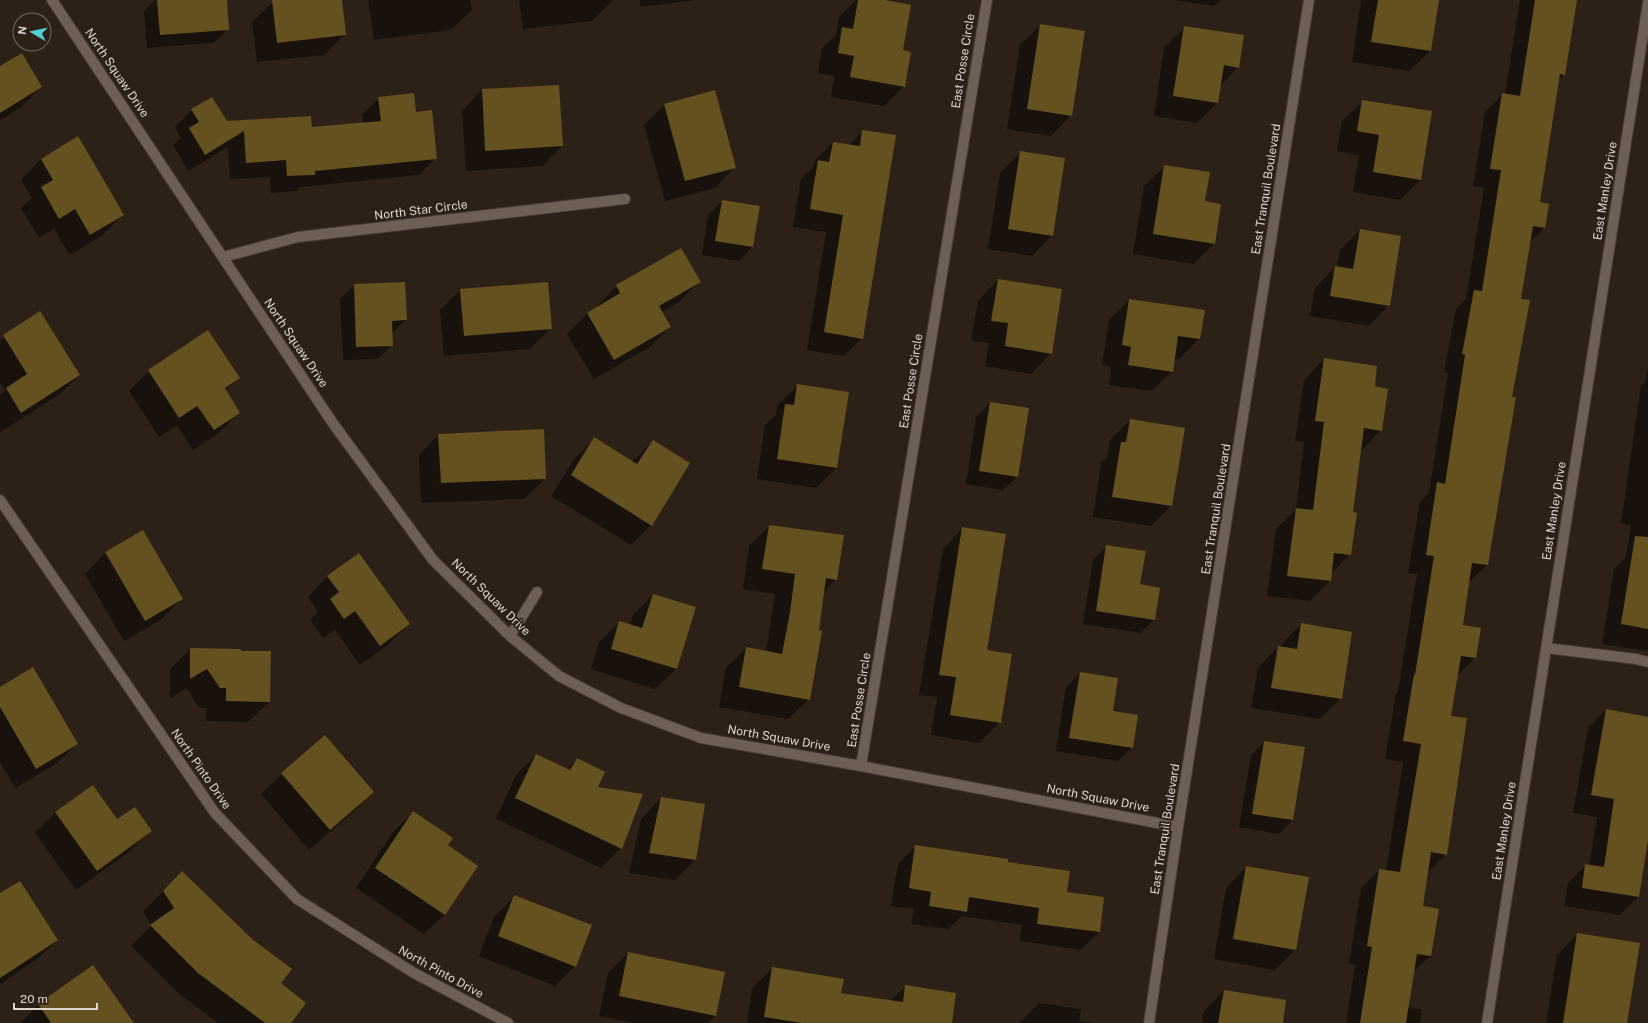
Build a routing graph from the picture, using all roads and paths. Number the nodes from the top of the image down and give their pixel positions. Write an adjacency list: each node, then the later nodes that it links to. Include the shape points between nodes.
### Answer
1 (52, 0): 6 (street, North Squaw Drive)
2 (987, 0): 12 (street, East Posse Circle)
3 (1309, 0): 13 (street, East Tranquil Boulevard)
4 (1648, 3): 10 (street, East Manley Drive)
5 (625, 199): 6 (street, North Star Circle, via 298,237)
6 (223, 257): 9 (street, North Squaw Drive, via 332,422 433,560)
7 (0, 500): 14 (street, North Pinto Drive, via 215,813 298,899 414,973)
8 (537, 592): 9 (street)
9 (510, 636): 12 (street, North Squaw Drive, via 559,676 621,708 701,738)
10 (1546, 648): 11 (street); 16 (street, East Manley Drive)
11 (1648, 662)
12 (861, 766): 13 (street, North Squaw Drive)
13 (1178, 827): 15 (street, East Tranquil Boulevard)
14 (508, 1023)
15 (1149, 1023)
16 (1487, 1023)

